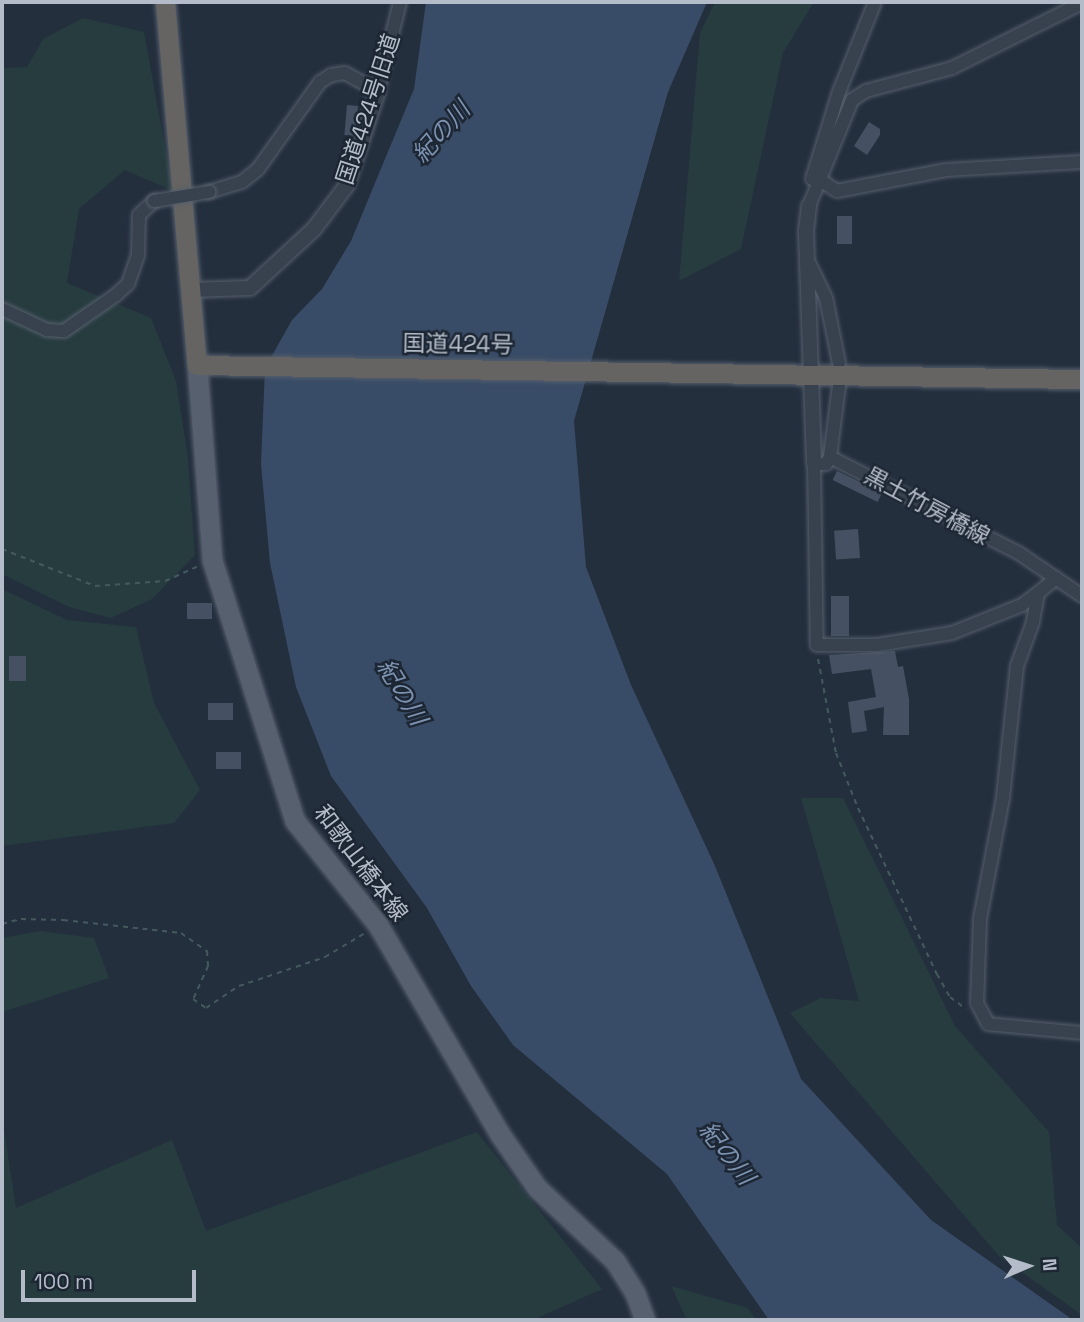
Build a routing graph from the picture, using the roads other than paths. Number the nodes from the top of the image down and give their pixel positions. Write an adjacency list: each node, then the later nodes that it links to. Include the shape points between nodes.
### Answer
1 (165, 2): 10 (highway)
2 (400, 2): 5 (street, 国道424号旧道)
3 (875, 2): 8 (street, via 821,146)
4 (1082, 3): 7 (street, via 952,68 866,91 852,100)
5 (378, 91): 10 (street, 国道424号旧道, via 347,185 314,229 250,288); 11 (street, bridge, via 345,73 331,75 320,82 258,169 242,182 154,201 139,215 138,256 128,284 64,331 47,330)
6 (1082, 162): 7 (street, via 946,170 837,191)
7 (820, 180): 8 (street)
8 (809, 206): 9 (street)
9 (807, 259): 12 (street, via 826,298); 14 (street)
10 (191, 290): 13 (highway)
11 (2, 309)
12 (839, 363)
13 (197, 365): 14 (highway, 国道424号); 23 (main road, 和歌山橋本線, via 212,560 295,821 378,925 499,1133 537,1188 615,1261)
14 (810, 374): 15 (highway, 国道424号); 18 (street)
15 (1082, 379)
16 (839, 386): 17 (street)
17 (830, 457): 18 (street, via 826,464); 19 (street, 黒土竹房橋線)
18 (814, 464): 20 (street, via 817,645 877,645 952,633 1022,605)
19 (1056, 578): 20 (street); 21 (street, 黒土竹房橋線)
20 (1038, 593): 22 (street, via 1017,666 1003,798 980,919 977,1003 988,1024)
21 (1082, 596)
22 (1082, 1033)
23 (646, 1320)

